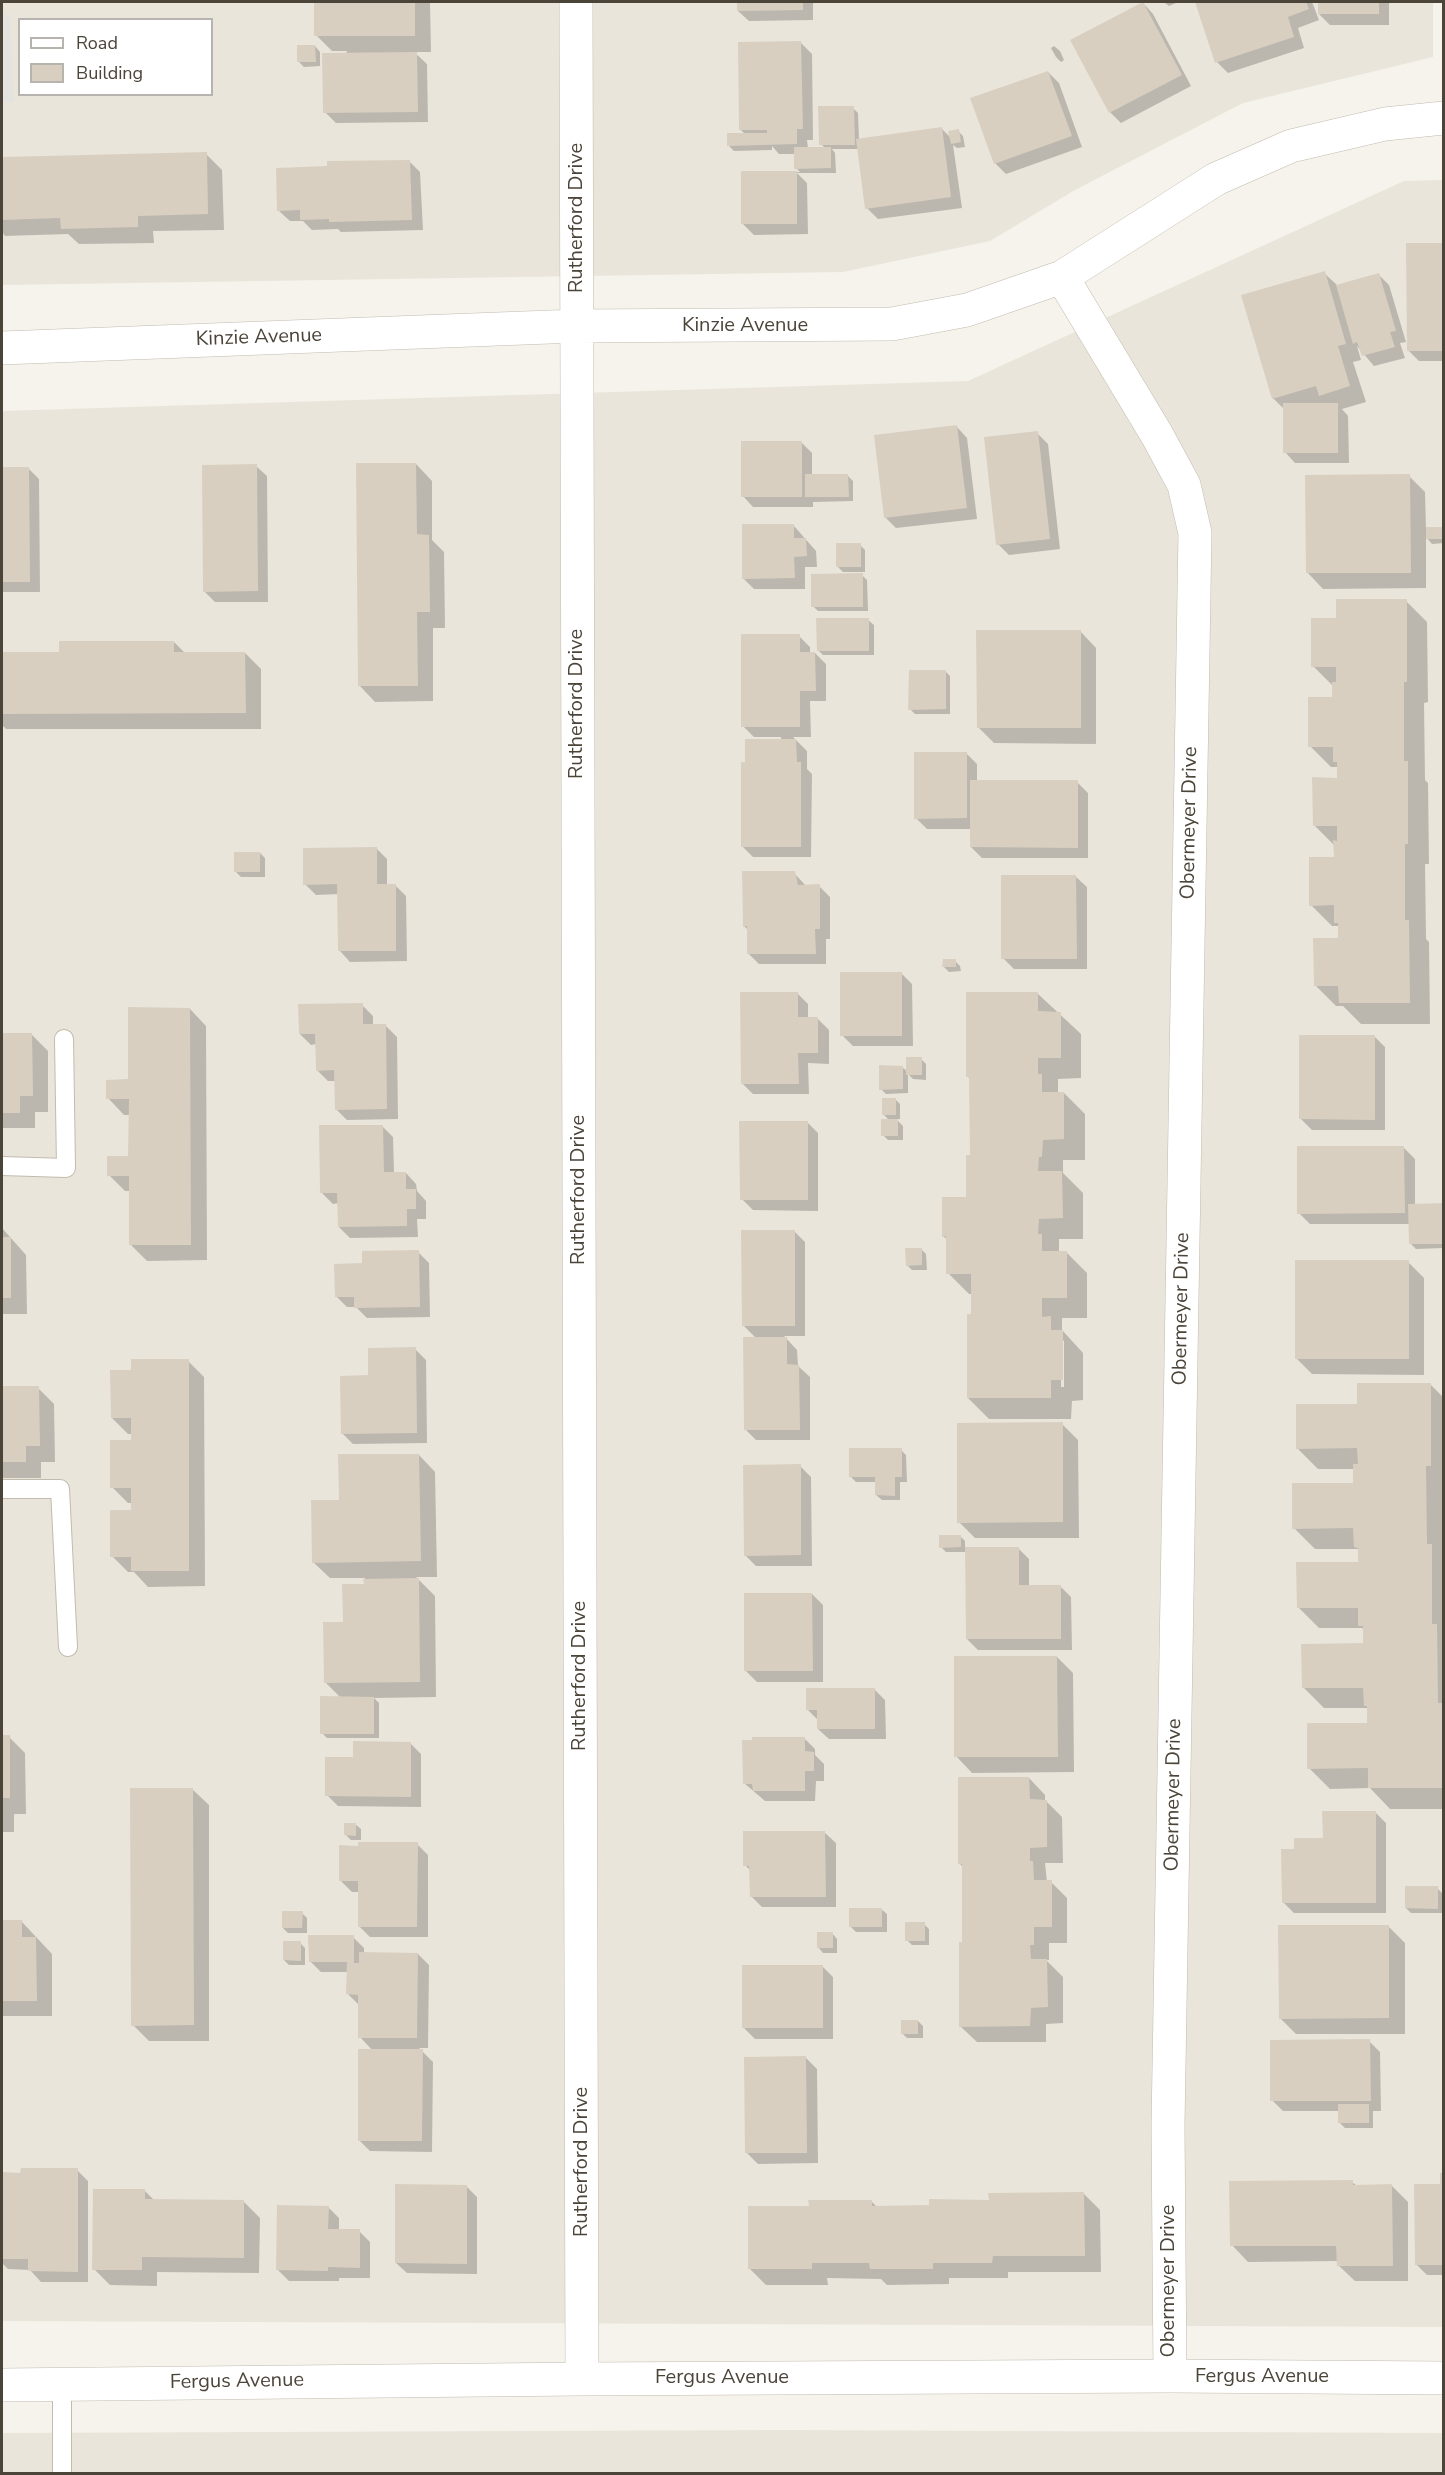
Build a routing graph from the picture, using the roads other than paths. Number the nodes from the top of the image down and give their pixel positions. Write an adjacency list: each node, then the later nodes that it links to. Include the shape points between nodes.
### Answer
1 (576, 2): 4 (street, Rutherford Drive)
2 (1443, 118): 3 (street, Kinzie Avenue, via 1384,124 1291,146 1216,179)
3 (1062, 277): 4 (street, Kinzie Avenue, via 967,310 892,324); 10 (street, Obermeyer Drive, via 1184,485 1194,533 1168,2125)
4 (576, 326): 5 (street, Kinzie Avenue); 12 (street, Rutherford Drive)
5 (2, 348)
6 (64, 1039): 7 (lane, via 66,1168)
7 (2, 1166)
8 (2, 1489): 9 (lane, via 60,1490)
9 (68, 1647)
10 (1170, 2376): 11 (street, Fergus Avenue); 12 (street, Fergus Avenue)
11 (1443, 2378)
12 (582, 2379): 13 (street, Fergus Avenue)
13 (62, 2384): 14 (street, Fergus Avenue); 15 (lane)
14 (2, 2385)
15 (62, 2474)

